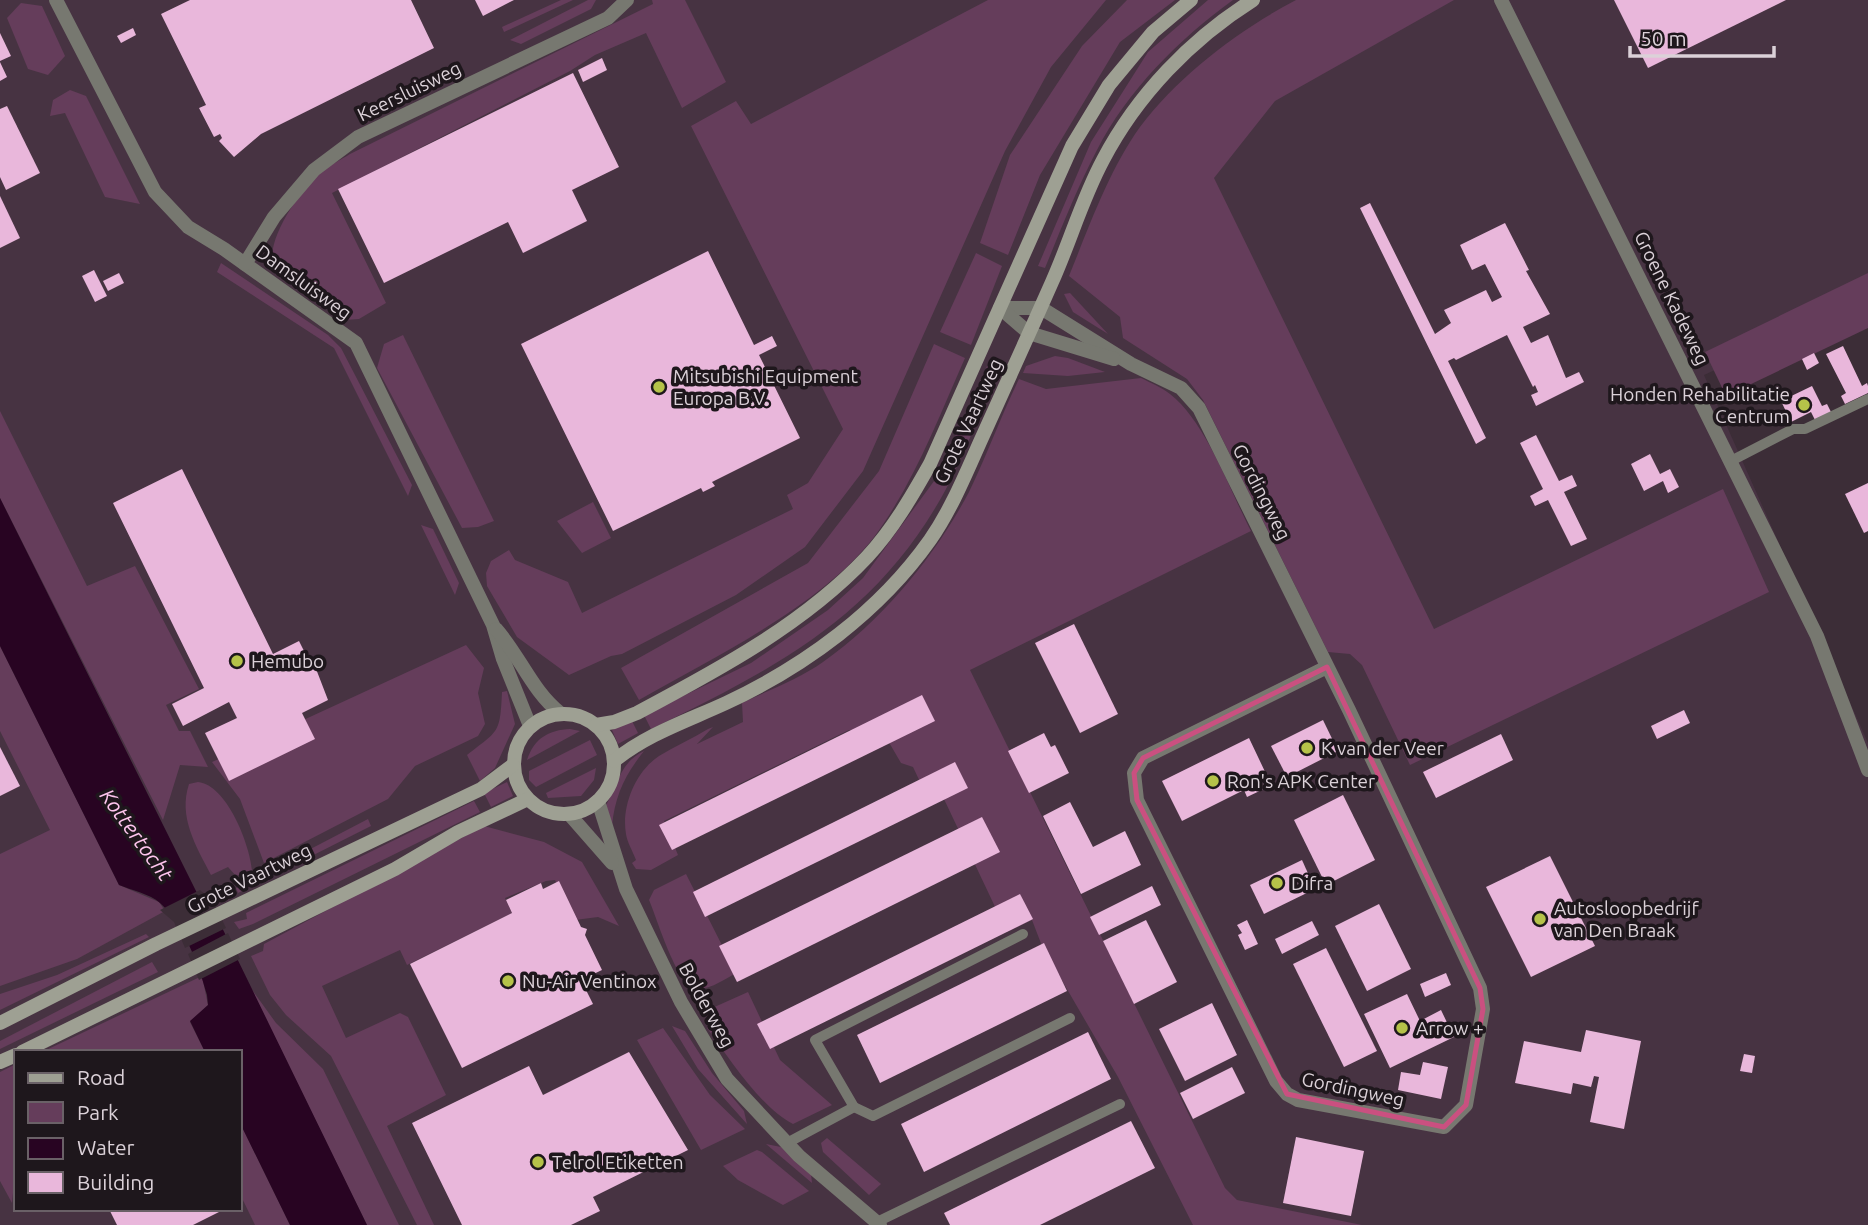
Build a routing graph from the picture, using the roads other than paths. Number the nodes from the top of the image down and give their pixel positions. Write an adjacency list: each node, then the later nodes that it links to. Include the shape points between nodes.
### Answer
1 (55, 0): 6 (street, Damsluisweg, via 155,192 188,227)
2 (627, 0): 6 (street, Keersluisweg, via 608,18 358,137 314,170 274,217)
3 (1191, 0): 7 (main road, Grote Vaartweg, via 1153,32 1109,85 1072,146)
4 (1253, 0): 8 (main road, Grote Vaartweg, via 1189,48 1137,105 1102,161)
5 (1501, 0): 12 (street, Groene Kadeweg)
6 (245, 264): 13 (street, Damsluisweg, via 356,343)
7 (1000, 308): 8 (street); 9 (street, Gordingweg); 16 (main road, Grote Vaartweg, via 930,464 907,505 868,555 816,604 775,632 648,707)
8 (1041, 308): 9 (main road, Grote Vaartweg); 10 (street, Gordingweg)
9 (1029, 334): 10 (street, Gordingweg); 18 (main road, Grote Vaartweg, via 956,494 931,539 901,576 817,652 763,685 649,738)
10 (1131, 364): 14 (street, Gordingweg, via 1181,388 1199,408)
11 (1868, 399): 12 (lane, via 1805,429 1793,429)
12 (1729, 462): 20 (street, Groene Kadeweg, via 1818,636)
13 (493, 625): 15 (street, Damsluisweg, via 547,703); 17 (street, Damsluisweg)
14 (1327, 667): 14 (street, Gordingweg, via 1480,988 1483,1009 1466,1105 1444,1127 1298,1100 1287,1094 1276,1081 1137,800 1134,773 1143,758)
15 (560, 713): 16 (main road); 17 (main road)
16 (596, 725): 18 (main road, via 606,735)
17 (530, 726): 19 (main road, via 515,750)
18 (614, 761): 22 (main road, via 611,783)
19 (513, 765): 21 (main road); 27 (main road, Grote Vaartweg, via 481,789)
20 (1868, 770)
21 (528, 799): 23 (main road, via 547,811); 28 (main road)
22 (598, 801): 23 (main road); 24 (street, Bolderweg)
23 (569, 814): 24 (street, Bolderweg)
24 (618, 869): 31 (street, Bolderweg, via 681,1002 727,1079)
25 (1023, 934): 30 (lane, via 815,1040)
26 (1070, 1018): 30 (lane, via 873,1116)
27 (0, 1023)
28 (26, 1050)
29 (1120, 1104): 32 (lane, Bolderweg)
30 (854, 1107): 31 (lane)
31 (787, 1143): 32 (street, Bolderweg)
32 (879, 1224)

